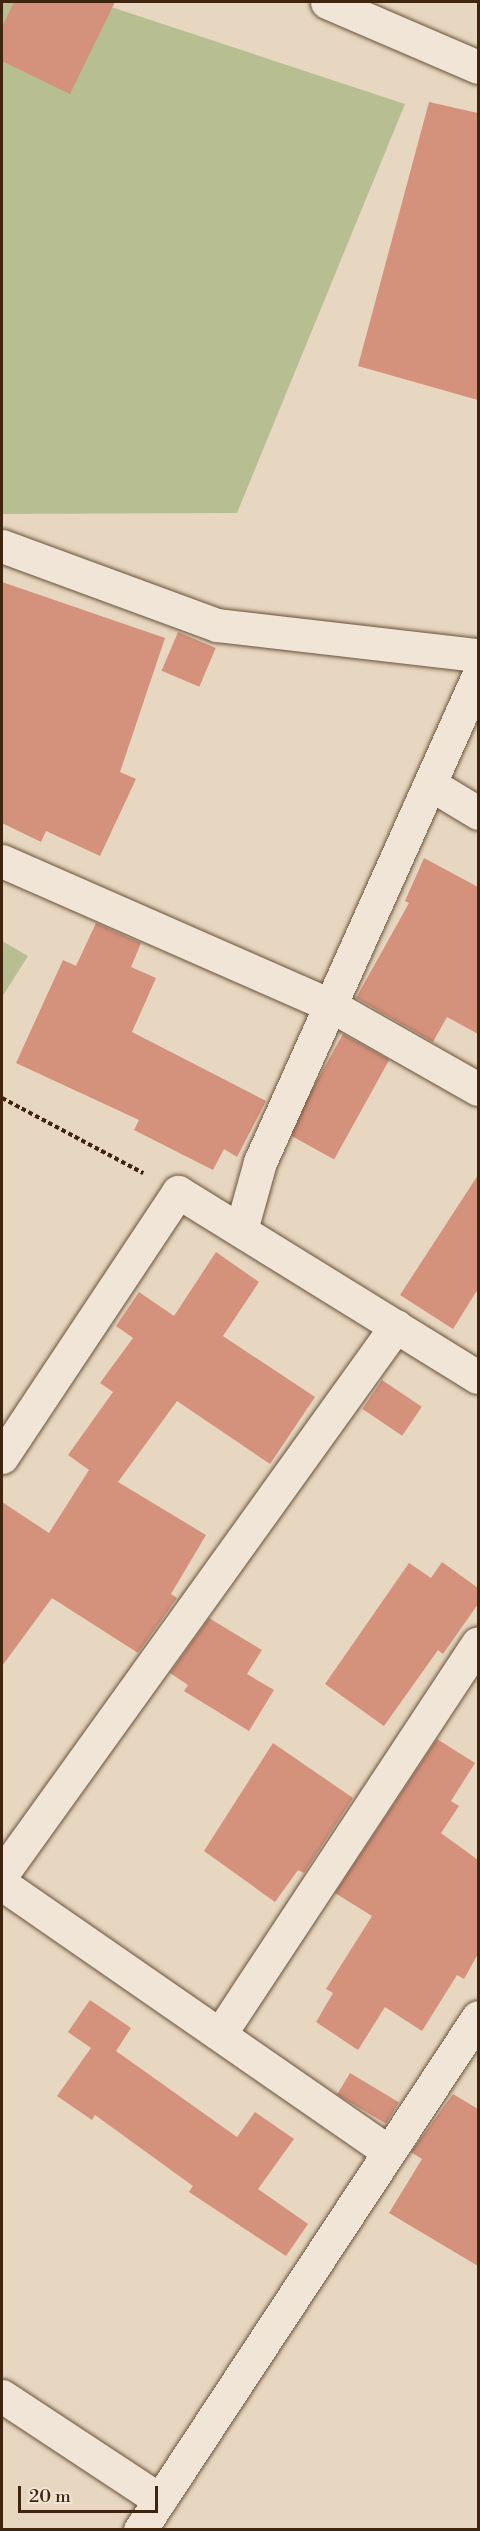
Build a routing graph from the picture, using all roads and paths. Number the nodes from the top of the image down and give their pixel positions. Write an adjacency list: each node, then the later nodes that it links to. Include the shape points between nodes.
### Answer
1 (327, 2): 2 (street)
2 (478, 67)
3 (2, 546): 4 (street, via 217,625)
4 (478, 655)
5 (478, 676): 6 (street)
6 (430, 784): 7 (street); 9 (street)
7 (478, 813)
8 (2, 861): 9 (street)
9 (330, 1005): 10 (street); 13 (street, via 260,1162)
10 (478, 1089)
11 (2, 1098): 12 (path)
12 (178, 1192): 13 (street); 16 (street)
13 (241, 1230): 14 (street)
14 (396, 1326): 15 (street); 18 (street)
15 (478, 1377)
16 (2, 1457)
17 (478, 1644): 21 (street)
18 (2, 1874)
19 (2, 1884): 21 (street)
20 (478, 2017): 22 (street)
21 (219, 2034): 22 (street)
22 (387, 2151): 24 (street)
23 (2, 2396): 24 (street)
24 (160, 2500): 25 (street)
25 (140, 2529)

